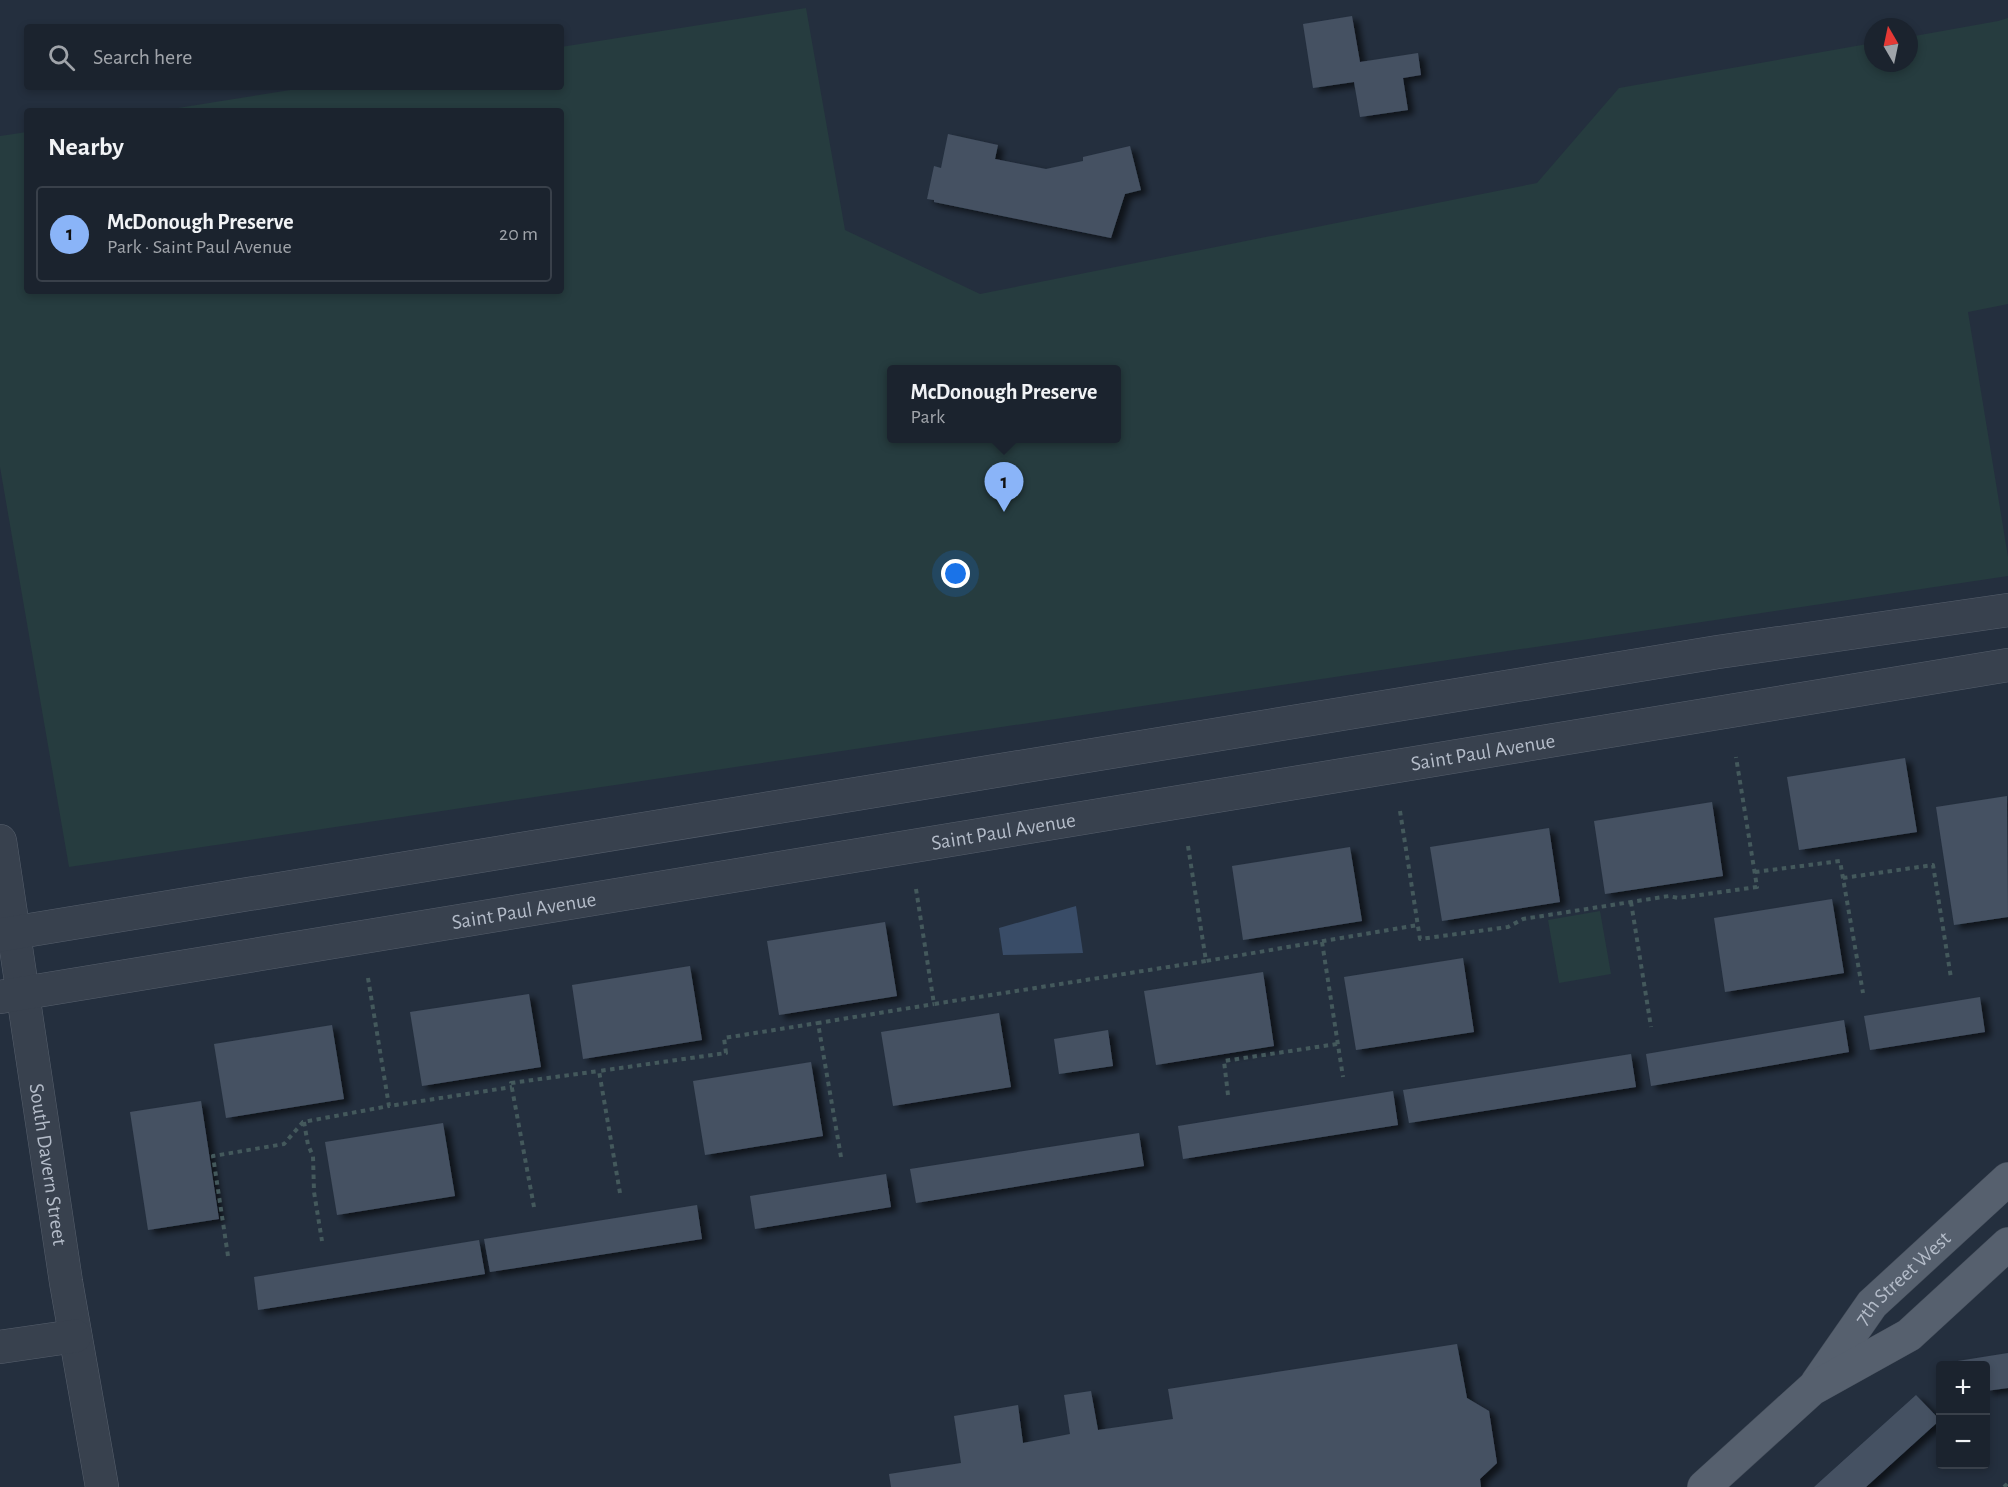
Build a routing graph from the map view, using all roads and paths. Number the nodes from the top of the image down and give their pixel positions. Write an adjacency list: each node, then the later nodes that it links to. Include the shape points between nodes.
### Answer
1 (2008, 610): 12 (street, via 1718,652)
2 (2008, 665): 18 (street, Saint Paul Avenue)
3 (1736, 757): 7 (path)
4 (1400, 812): 11 (path)
5 (0, 841): 12 (street, South Davern Street)
6 (1188, 846): 14 (path)
7 (1755, 872): 8 (path, via 1840,861); 10 (path, via 1757,887)
8 (1843, 878): 16 (path, via 1933,865); 17 (path)
9 (916, 889): 19 (path)
10 (1631, 902): 11 (path, via 1523,920 1508,927 1420,939); 21 (path)
11 (1418, 925): 13 (path)
12 (7, 933): 18 (street, South Davern Street)
13 (1322, 942): 14 (path); 22 (path)
14 (1206, 961): 19 (path)
15 (368, 978): 27 (path)
16 (1951, 978)
17 (1863, 993)
18 (12, 995): 36 (street, South Davern Street, via 27,1029)
19 (934, 1004): 20 (path)
20 (818, 1023): 23 (path, via 724,1038 726,1053); 29 (path)
21 (1651, 1027)
22 (1337, 1044): 24 (path); 26 (path, via 1224,1061)
23 (599, 1071): 25 (path, via 511,1083); 31 (path)
24 (1342, 1077)
25 (512, 1087): 27 (path); 32 (path)
26 (1228, 1095)
27 (389, 1106): 28 (path)
28 (303, 1122): 33 (path, via 313,1156); 35 (path, via 284,1144 213,1156)
29 (841, 1157)
30 (2008, 1179): 38 (main road, 7th Street West, via 1872,1304)
31 (620, 1193)
32 (534, 1207)
33 (322, 1241)
34 (2008, 1244): 38 (main road, 7th Street West, via 1910,1335)
35 (228, 1256)
36 (75, 1336): 37 (street); 40 (street, South Davern Street)
37 (0, 1347)
38 (1812, 1389): 41 (main road, 7th Street West)
39 (2008, 1483): 42 (path)
40 (102, 1487)
41 (1704, 1487)
42 (2004, 1487)

